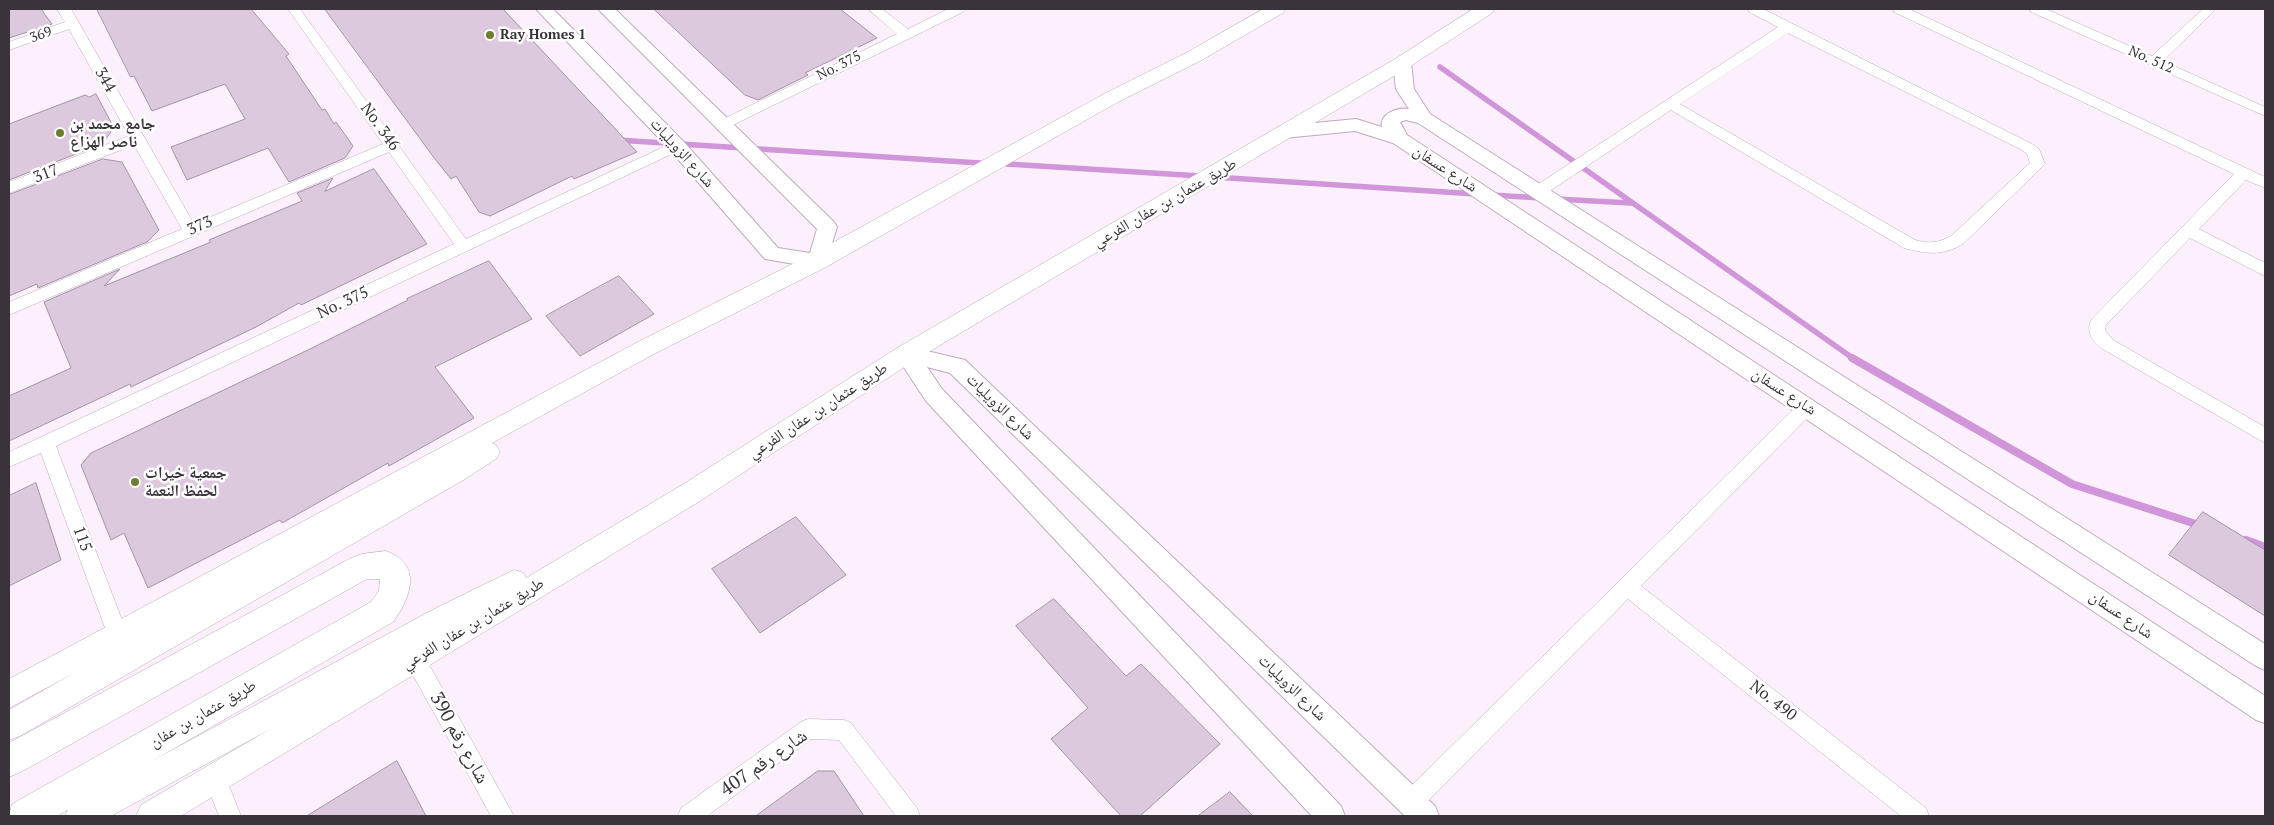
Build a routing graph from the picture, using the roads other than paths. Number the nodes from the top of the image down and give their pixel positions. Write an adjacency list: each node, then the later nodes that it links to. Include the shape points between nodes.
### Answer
1 (64, 9): 13 (street, 344)
2 (294, 9): 26 (street, No. 346)
3 (544, 9): 27 (street, شارع الزويليات)
4 (606, 9): 22 (street)
5 (874, 9): 15 (street)
6 (958, 9): 15 (street, No. 375)
7 (1276, 9): 35 (main road)
8 (1485, 9): 17 (main road, طريق عثمان بن عفان الفرعي)
9 (1754, 9): 14 (street)
10 (1899, 9): 28 (street)
11 (2036, 9): 18 (street, No. 512)
12 (2210, 9): 18 (street)
13 (72, 24): 16 (street, 369); 24 (street, 344)
14 (1787, 27): 19 (street); 19 (street, via 2028,147 2034,152 2038,164 1957,240 1932,250 1910,244)
15 (905, 33): 22 (street, No. 375)
16 (9, 46)
17 (1402, 62): 21 (street, شارع عسفان, via 1405,89); 23 (main road, طريق عثمان بن عفان الفرعي)
18 (2154, 62): 20 (street, No. 512)
19 (1670, 104): 31 (street)
20 (2265, 112)
21 (1424, 118): 25 (street, via 1405,114 1391,119 1390,125); 31 (street, شارع عسفان)
22 (722, 126): 35 (street, via 827,227)
23 (1284, 132): 25 (street, شارع عسفان, via 1356,125); 39 (main road, طريق عثمان بن عفان الفرعي)
24 (139, 138): 30 (street, 317); 32 (street, 344)
25 (1400, 139): 40 (street, شارع عسفان)
26 (393, 145): 32 (street, 373); 34 (street, No. 346)
27 (677, 146): 34 (street, No. 375); 35 (street, شارع الزويليات, via 772,254)
28 (2244, 173): 29 (street); 33 (street)
29 (2265, 183)
30 (9, 188)
31 (1539, 191): 47 (street, شارع عسفان)
32 (190, 230): 37 (street, 373)
33 (2188, 230): 36 (street); 41 (street, via 2098,323 2096,329 2099,336 2115,349)
34 (464, 247): 42 (street, No. 375)
35 (818, 262): 38 (main road)
36 (2265, 270)
37 (9, 309)
38 (644, 350): 46 (main road); 51 (main road, via 456,472)
39 (906, 354): 44 (main road, طريق عثمان بن عفان الفرعي); 54 (street, شارع الزويليات, via 957,366); 62 (street, via 934,395)
40 (1807, 407): 45 (street); 50 (street, شارع عسفان)
41 (2265, 436)
42 (46, 442): 43 (street, No. 375); 46 (street, 115)
43 (9, 460)
44 (690, 493): 48 (main road, طريق عثمان بن عفان الفرعي); 56 (main road, via 448,616)
45 (1628, 587): 54 (street); 63 (street, No. 490)
46 (118, 636): 49 (main road)
47 (2265, 658)
48 (415, 659): 53 (main road, طريق عثمان بن عفان الفرعي); 59 (street, شارع رقم 390)
49 (9, 694)
50 (2265, 711)
51 (9, 726)
52 (9, 761): 55 (main road, طريق عثمان بن عفان, via 362,567 386,564 391,569 397,589 382,612)
53 (215, 778): 57 (main road, طريق عثمان بن عفان الفرعي); 58 (street)
54 (1418, 809)
55 (24, 816)
56 (81, 816)
57 (152, 816)
58 (230, 816)
59 (503, 816)
60 (689, 816): 61 (street, شارع رقم 407, via 808,729 844,730)
61 (909, 816)
62 (1331, 816)
63 (1918, 816)

